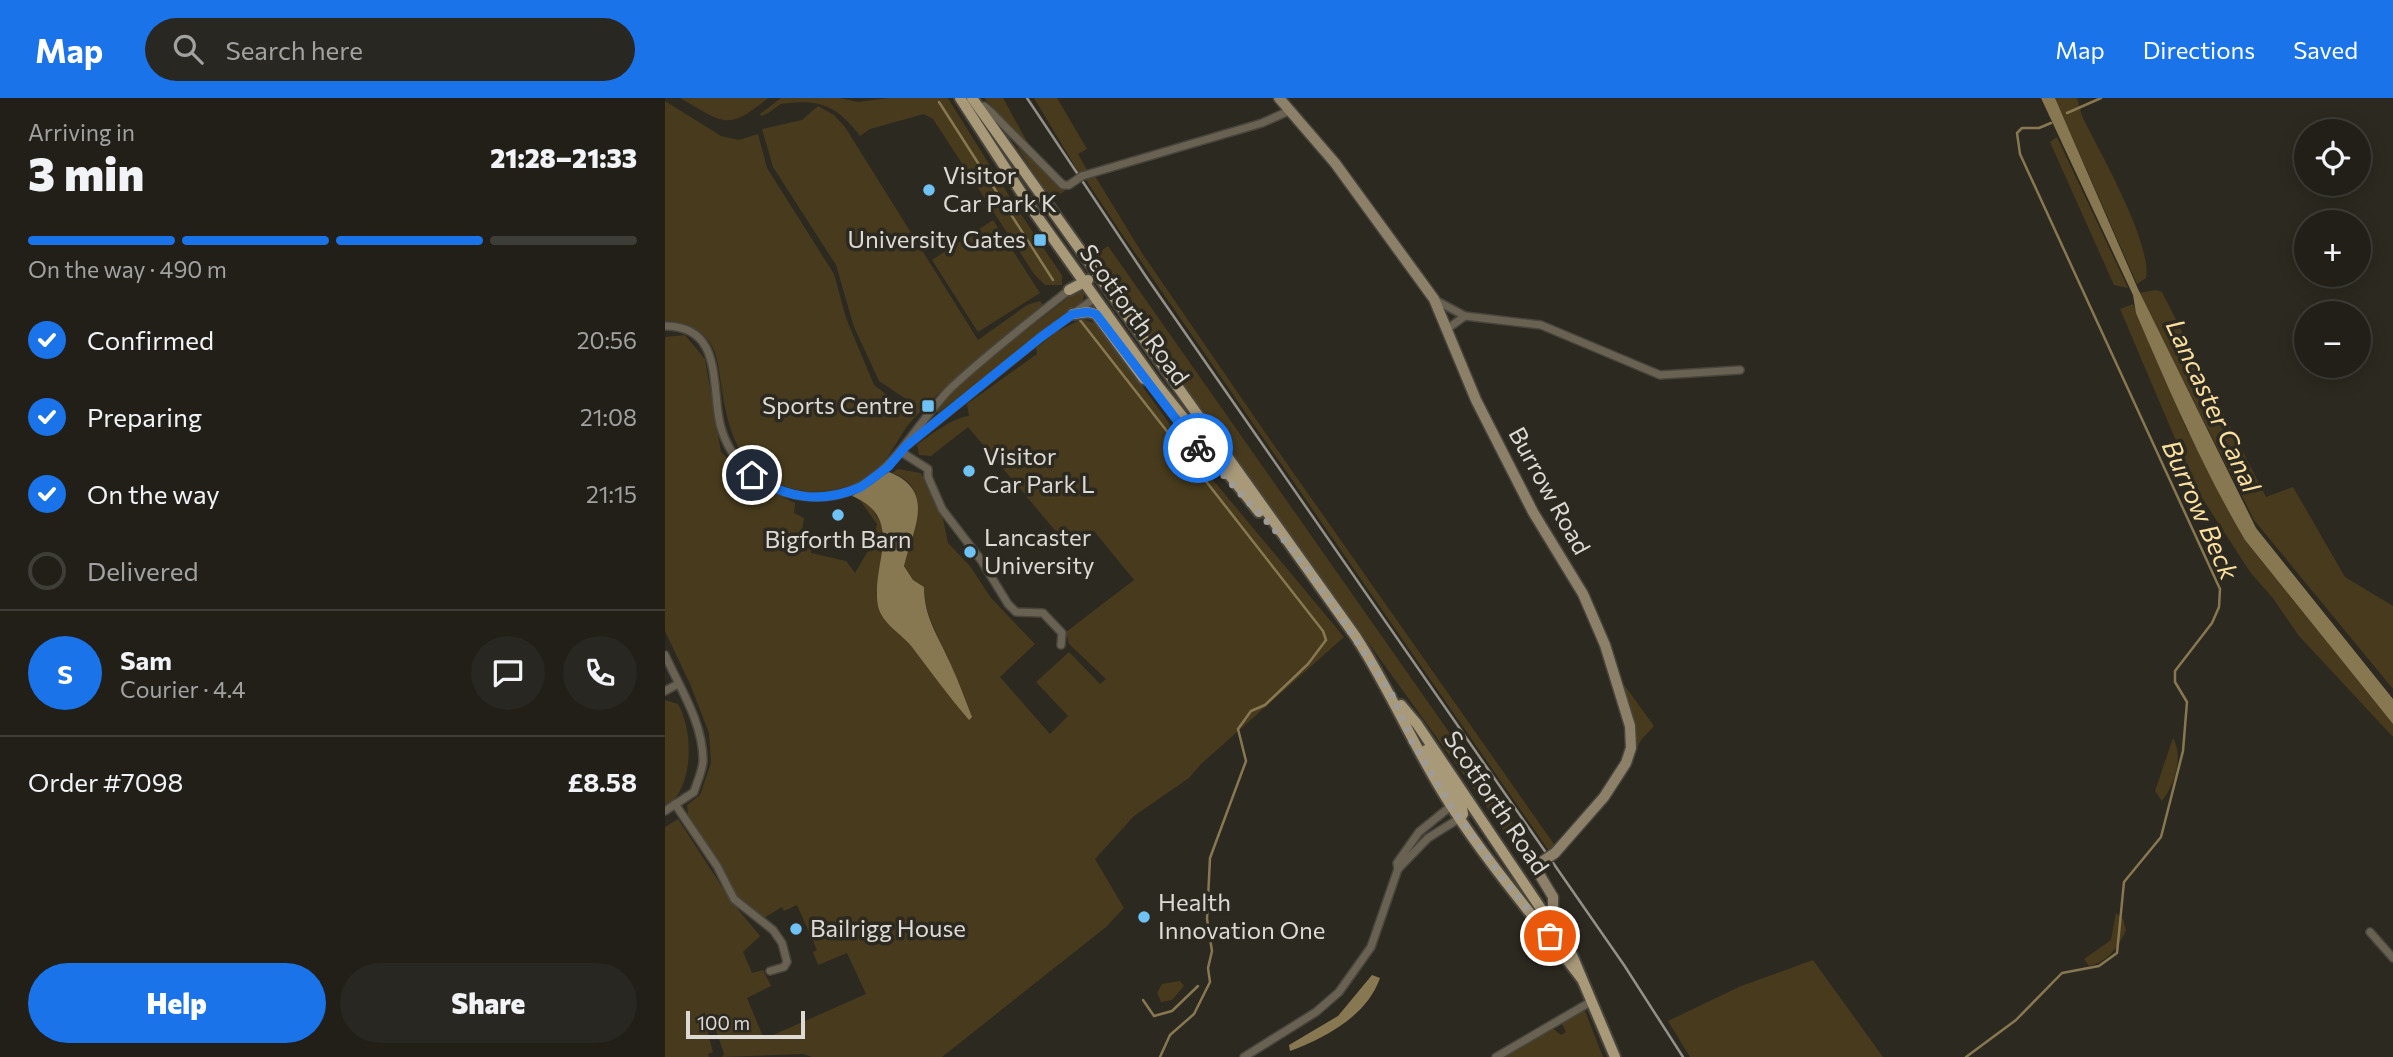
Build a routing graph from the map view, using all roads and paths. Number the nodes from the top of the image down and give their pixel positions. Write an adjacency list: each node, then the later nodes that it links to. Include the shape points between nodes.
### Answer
1 (960, 98): 3 (main road, Scotforth Road)
2 (1279, 98): 4 (street, Burrow Road)
3 (973, 106): 4 (street, bridge, via 984,106 992,113 1063,185); 5 (main road, Scotforth Road); 7 (main road, Scotforth Road)
4 (1291, 110): 10 (street, Burrow Road)
5 (1074, 270): 6 (main road, Scotforth Road); 8 (main road)
6 (1082, 281): 7 (main road); 8 (main road); 9 (main road, Scotforth Road)
7 (1100, 282): 9 (main road); 18 (main road, Scotforth Road)
8 (1069, 290): 16 (street, via 961,379 928,412)
9 (1095, 298): 11 (street); 17 (main road, Scotforth Road)
10 (1434, 299): 12 (street); 14 (street, Burrow Road)
11 (1073, 314): 16 (street); 17 (main road, via 1096,314 1204,455)
12 (1465, 316): 14 (street); 15 (street, via 1541,325 1660,375)
13 (665, 326): 16 (street, via 686,329 706,346 727,444 747,470 768,485 804,498 839,495 868,482)
14 (1447, 329): 29 (street, Burrow Road, bridge, via 1476,400 1598,626 1630,726 1626,762 1604,797 1555,853 1540,863 1538,872 1554,901 1553,912)
15 (1740, 370)
16 (903, 449): 19 (street, via 928,469 942,509 1007,604 1016,611 1043,613 1062,633)
17 (1246, 498): 18 (main road, Scotforth Road)
18 (1289, 545): 23 (main road, Scotforth Road)
19 (1061, 645)
20 (665, 655): 21 (street)
21 (678, 684): 22 (street); 24 (street, via 700,735 703,762 694,792)
22 (665, 691)
23 (1392, 695): 25 (main road, Scotforth Road, via 1417,724); 25 (main road, Scotforth Road, via 1412,741)
24 (675, 804): 26 (street); 32 (street, via 734,899 773,930 782,943 787,962)
25 (1460, 804): 27 (main road, Scotforth Road); 28 (street, via 1411,841); 29 (main road, Scotforth Road)
26 (665, 811)
27 (1460, 818): 28 (street, via 1428,838); 29 (main road, Scotforth Road, via 1504,880)
28 (1398, 869): 34 (street, via 1371,947 1349,980 1316,1012)
29 (1544, 919): 33 (main road, Scotforth Road, via 1572,955)
30 (2370, 932): 31 (street)
31 (2393, 958)
32 (770, 971)
33 (1592, 1001): 35 (street); 36 (main road, Scotforth Road)
34 (1244, 1057)
35 (1496, 1057)
36 (1615, 1057)

